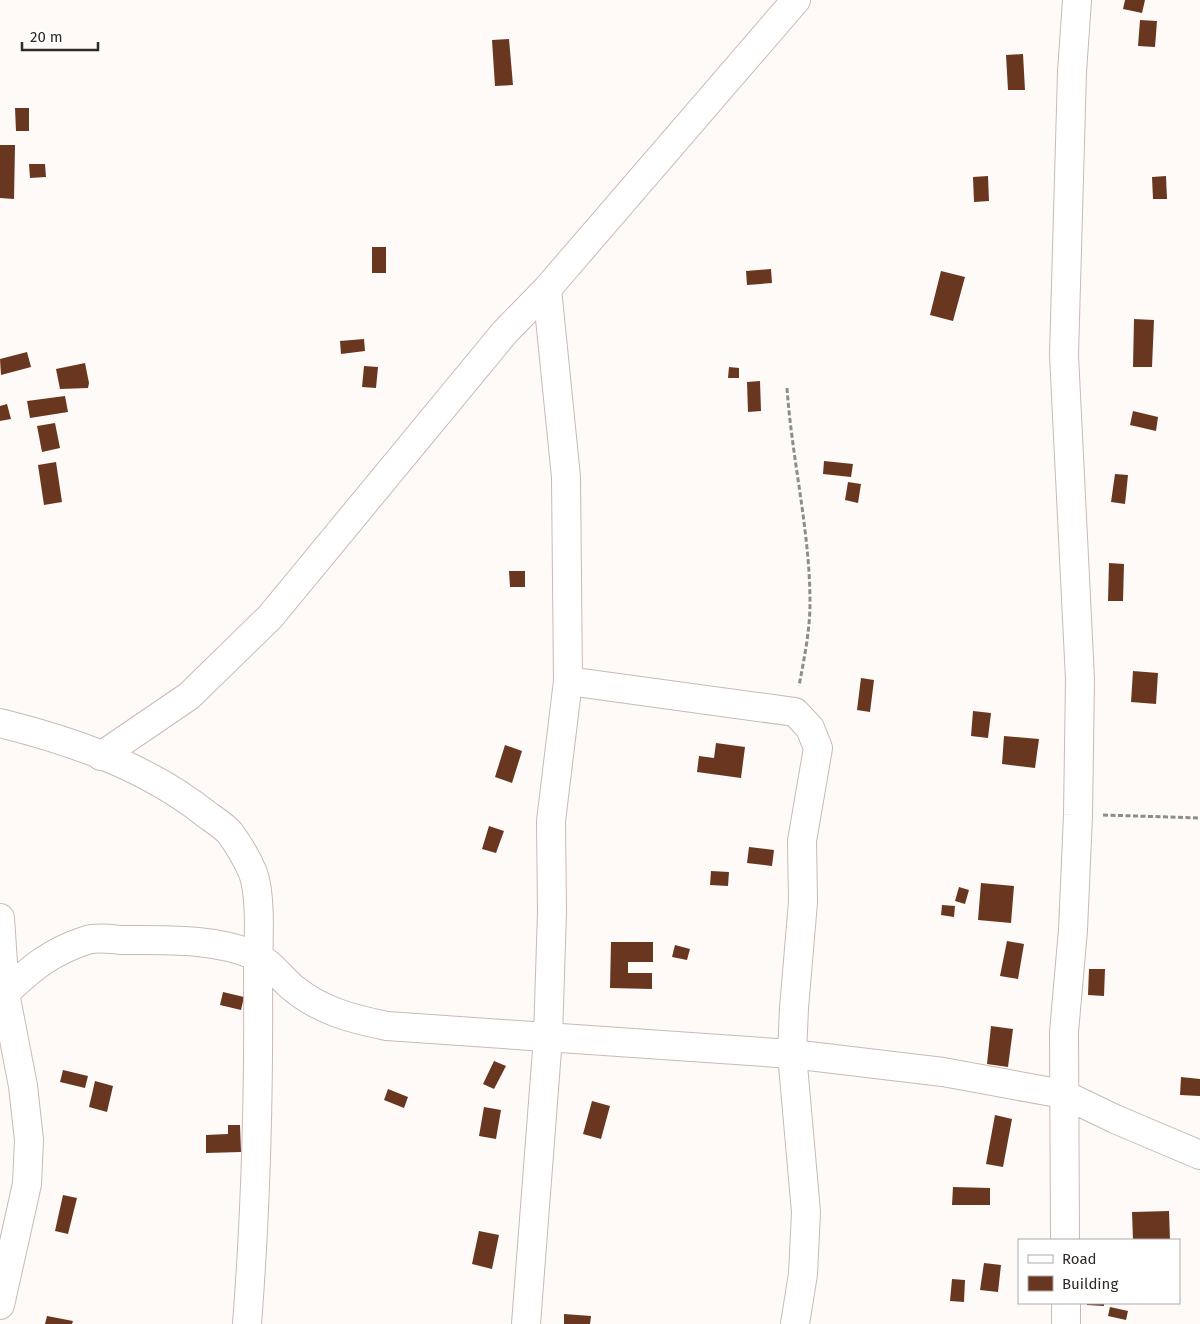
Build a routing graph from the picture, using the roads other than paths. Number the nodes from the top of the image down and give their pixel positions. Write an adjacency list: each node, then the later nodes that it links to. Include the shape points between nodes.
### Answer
1 (796, 0): 3 (street)
2 (1076, 0): 12 (street, via 1064,355 1080,679 1078,815)
3 (547, 289): 4 (street, via 566,477); 6 (street, via 505,332 270,618 189,696)
4 (568, 681): 10 (street, via 551,821); 11 (street, via 794,712 810,728 818,748 802,841 803,902)
5 (0, 723): 6 (street)
6 (101, 756): 8 (street, via 154,778 186,798 230,833 253,874 258,905)
7 (0, 918): 9 (street)
8 (258, 957): 9 (street, via 234,948 158,939 90,939 32,967); 10 (street, via 292,988 318,1006 349,1018 387,1026); 17 (street, via 259,1071)
9 (2, 996): 16 (street, via 22,1086 29,1140 27,1184)
10 (548, 1037): 11 (street); 18 (street)
11 (792, 1054): 12 (street, via 943,1072); 19 (street, via 806,1212 803,1274)
12 (1063, 1094): 13 (street); 14 (street)
13 (1200, 1155)
14 (1065, 1239)
15 (1066, 1304): 20 (street)
16 (0, 1305)
17 (247, 1324)
18 (526, 1324)
19 (795, 1324)
20 (1066, 1324)

